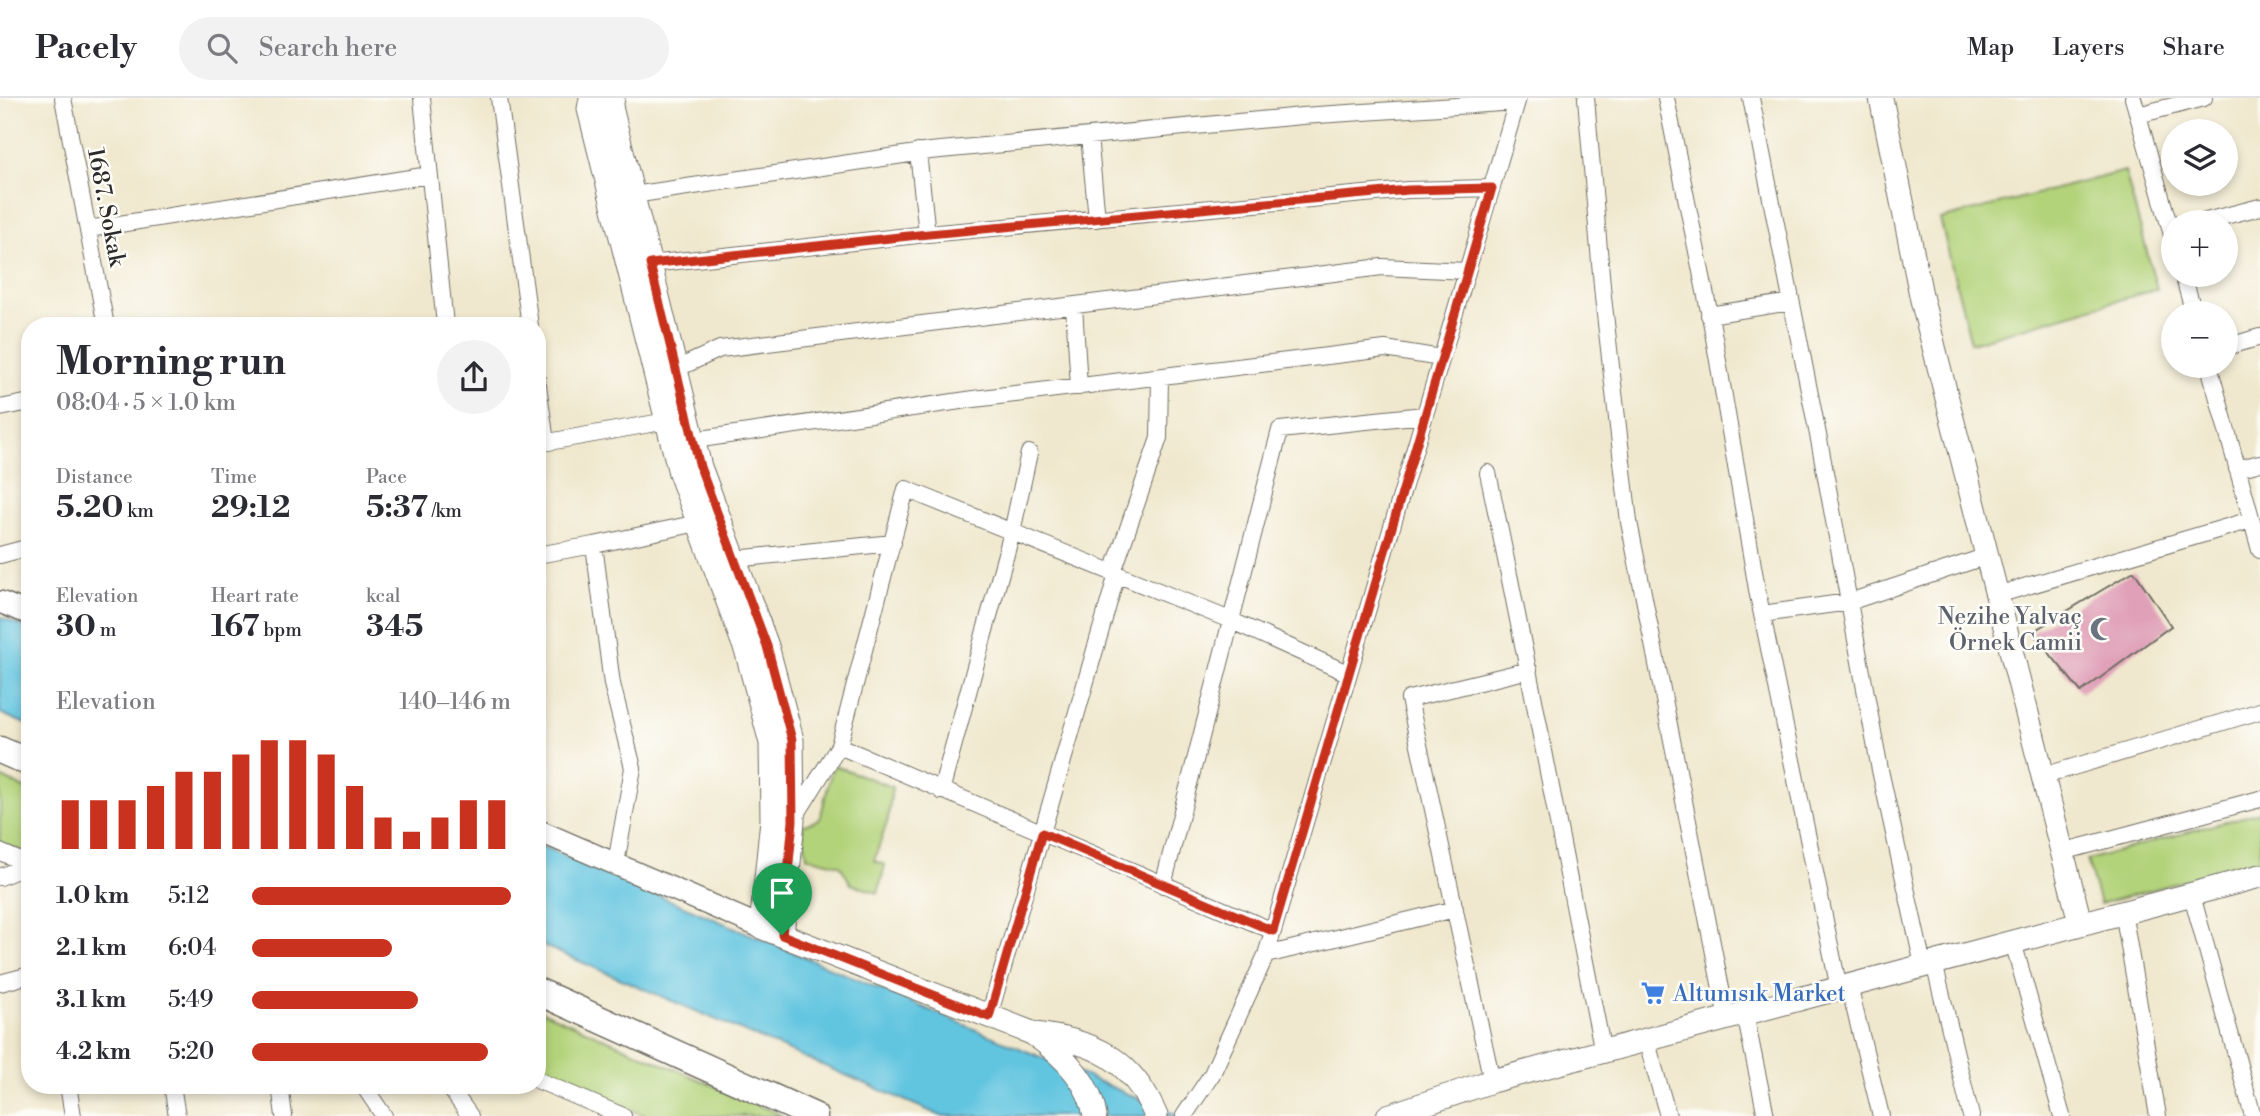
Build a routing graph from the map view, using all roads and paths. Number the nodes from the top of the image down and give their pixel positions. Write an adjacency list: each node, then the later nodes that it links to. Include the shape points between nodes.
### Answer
1 (63, 98): 23 (street, 1687. Sokak)
2 (422, 98): 16 (street)
3 (499, 98): 32 (street)
4 (591, 98): 43 (main road, via 589,109)
5 (612, 98): 18 (main road)
6 (1586, 98): 101 (street, via 1629,522)
7 (1667, 98): 29 (street)
8 (1752, 98): 27 (street)
9 (1881, 98): 59 (main road, via 1922,300)
10 (2133, 98): 13 (street)
11 (2204, 98): 13 (street)
12 (1517, 100): 14 (street); 17 (street)
13 (2138, 116): 20 (street)
14 (1089, 136): 15 (street); 22 (street)
15 (918, 152): 18 (street); 24 (street)
16 (429, 176): 23 (street); 31 (street)
17 (1492, 188): 22 (street, via 1408,190); 26 (street)
18 (633, 195): 25 (main road)
19 (2260, 207): 21 (street)
20 (2165, 210)
21 (2238, 213)
22 (1097, 219): 24 (street)
23 (88, 229): 30 (street, 1687. Sokak)
24 (927, 234): 25 (street)
25 (650, 264): 36 (main road)
26 (1467, 271): 28 (street, via 1382,267); 35 (street)
27 (1791, 302): 29 (street); 64 (street)
28 (1074, 306): 36 (street, via 720,349); 39 (street)
29 (1709, 315): 66 (street)
30 (104, 317)
31 (444, 317)
32 (529, 317)
33 (2260, 338): 34 (street)
34 (2238, 344)
35 (1441, 358): 37 (street, via 1385,349); 42 (street)
36 (676, 369): 44 (main road)
37 (1160, 377): 39 (street); 61 (street, via 1159,439)
38 (2211, 378): 48 (street)
39 (1079, 387): 44 (street)
40 (21, 404): 41 (street)
41 (0, 408)
42 (1424, 415): 67 (street, via 1280,430); 69 (street)
43 (667, 421): 45 (street); 51 (main road)
44 (694, 440): 60 (main road)
45 (546, 442)
46 (1029, 453): 52 (street)
47 (2260, 463): 48 (street)
48 (2238, 469): 50 (street)
49 (1488, 473): 68 (street)
50 (2252, 520): 56 (street); 62 (street)
51 (698, 523): 54 (street); 92 (main road, via 747,653 771,743)
52 (1012, 532): 53 (street, via 906,489); 61 (street); 75 (street)
53 (892, 543): 60 (street); 71 (street)
54 (594, 545): 57 (street); 83 (street, via 612,684 632,768)
55 (21, 549): 58 (street)
56 (2260, 550)
57 (546, 553)
58 (0, 555)
59 (1987, 556): 62 (main road); 64 (street)
60 (735, 559): 77 (main road, via 767,646 792,740)
61 (1115, 573): 67 (street); 78 (street)
62 (1997, 595): 74 (main road)
63 (0, 602): 65 (street)
64 (1849, 602): 66 (street); 96 (street, via 1880,770)
65 (21, 610)
66 (1762, 614): 99 (street)
67 (1230, 620): 69 (street); 87 (street)
68 (1529, 670): 89 (street, via 1409,699); 105 (street)
69 (1348, 673): 93 (street)
70 (2260, 711): 74 (street)
71 (839, 746): 75 (street); 77 (street)
72 (0, 750): 73 (main road)
73 (21, 758)
74 (2043, 776): 81 (main road)
75 (941, 791): 78 (street)
76 (2260, 799): 81 (street)
77 (793, 821): 92 (main road)
78 (1042, 833): 87 (street); 102 (street)
79 (546, 834): 83 (street)
80 (0, 852): 82 (street)
81 (2062, 852): 91 (main road)
82 (21, 861)
83 (616, 863): 92 (street)
84 (21, 869): 86 (street)
85 (2260, 876): 88 (main road)
86 (0, 877)
87 (1163, 885): 93 (street)
88 (2192, 892): 90 (main road); 130 (street)
89 (1455, 909): 95 (street); 106 (street)
90 (2123, 911): 91 (main road); 129 (street)
91 (2080, 922): 94 (main road)
92 (771, 931): 102 (main road)
93 (1273, 931): 95 (street)
94 (2013, 942): 96 (main road); 128 (street)
95 (1266, 954): 122 (street, via 1212,1074)
96 (1928, 964): 99 (main road); 127 (street)
97 (21, 977): 98 (street)
98 (0, 983)
99 (1844, 987): 101 (main road); 126 (street)
100 (546, 995): 119 (main road)
101 (1736, 1016): 104 (main road); 125 (street)
102 (989, 1017): 103 (main road)
103 (1032, 1034): 120 (main road, via 1052,1047 1084,1083); 121 (main road, via 1065,1037 1099,1050 1129,1070)
104 (1646, 1039): 105 (main road); 124 (street)
105 (1603, 1052): 106 (main road)
106 (1492, 1081): 123 (main road)
107 (546, 1084): 118 (street)
108 (69, 1094): 113 (street)
109 (173, 1094): 114 (street)
110 (281, 1094): 115 (street)
111 (369, 1094): 116 (street)
112 (454, 1094): 117 (street)
113 (73, 1116)
114 (177, 1116)
115 (284, 1116)
116 (384, 1116)
117 (470, 1116)
118 (623, 1116)
119 (814, 1116)
120 (1095, 1116)
121 (1156, 1116)
122 (1184, 1116)
123 (1388, 1116)
124 (1668, 1116)
125 (1766, 1116)
126 (1881, 1116)
127 (1971, 1116)
128 (2062, 1116)
129 (2158, 1116)
130 (2253, 1116)

